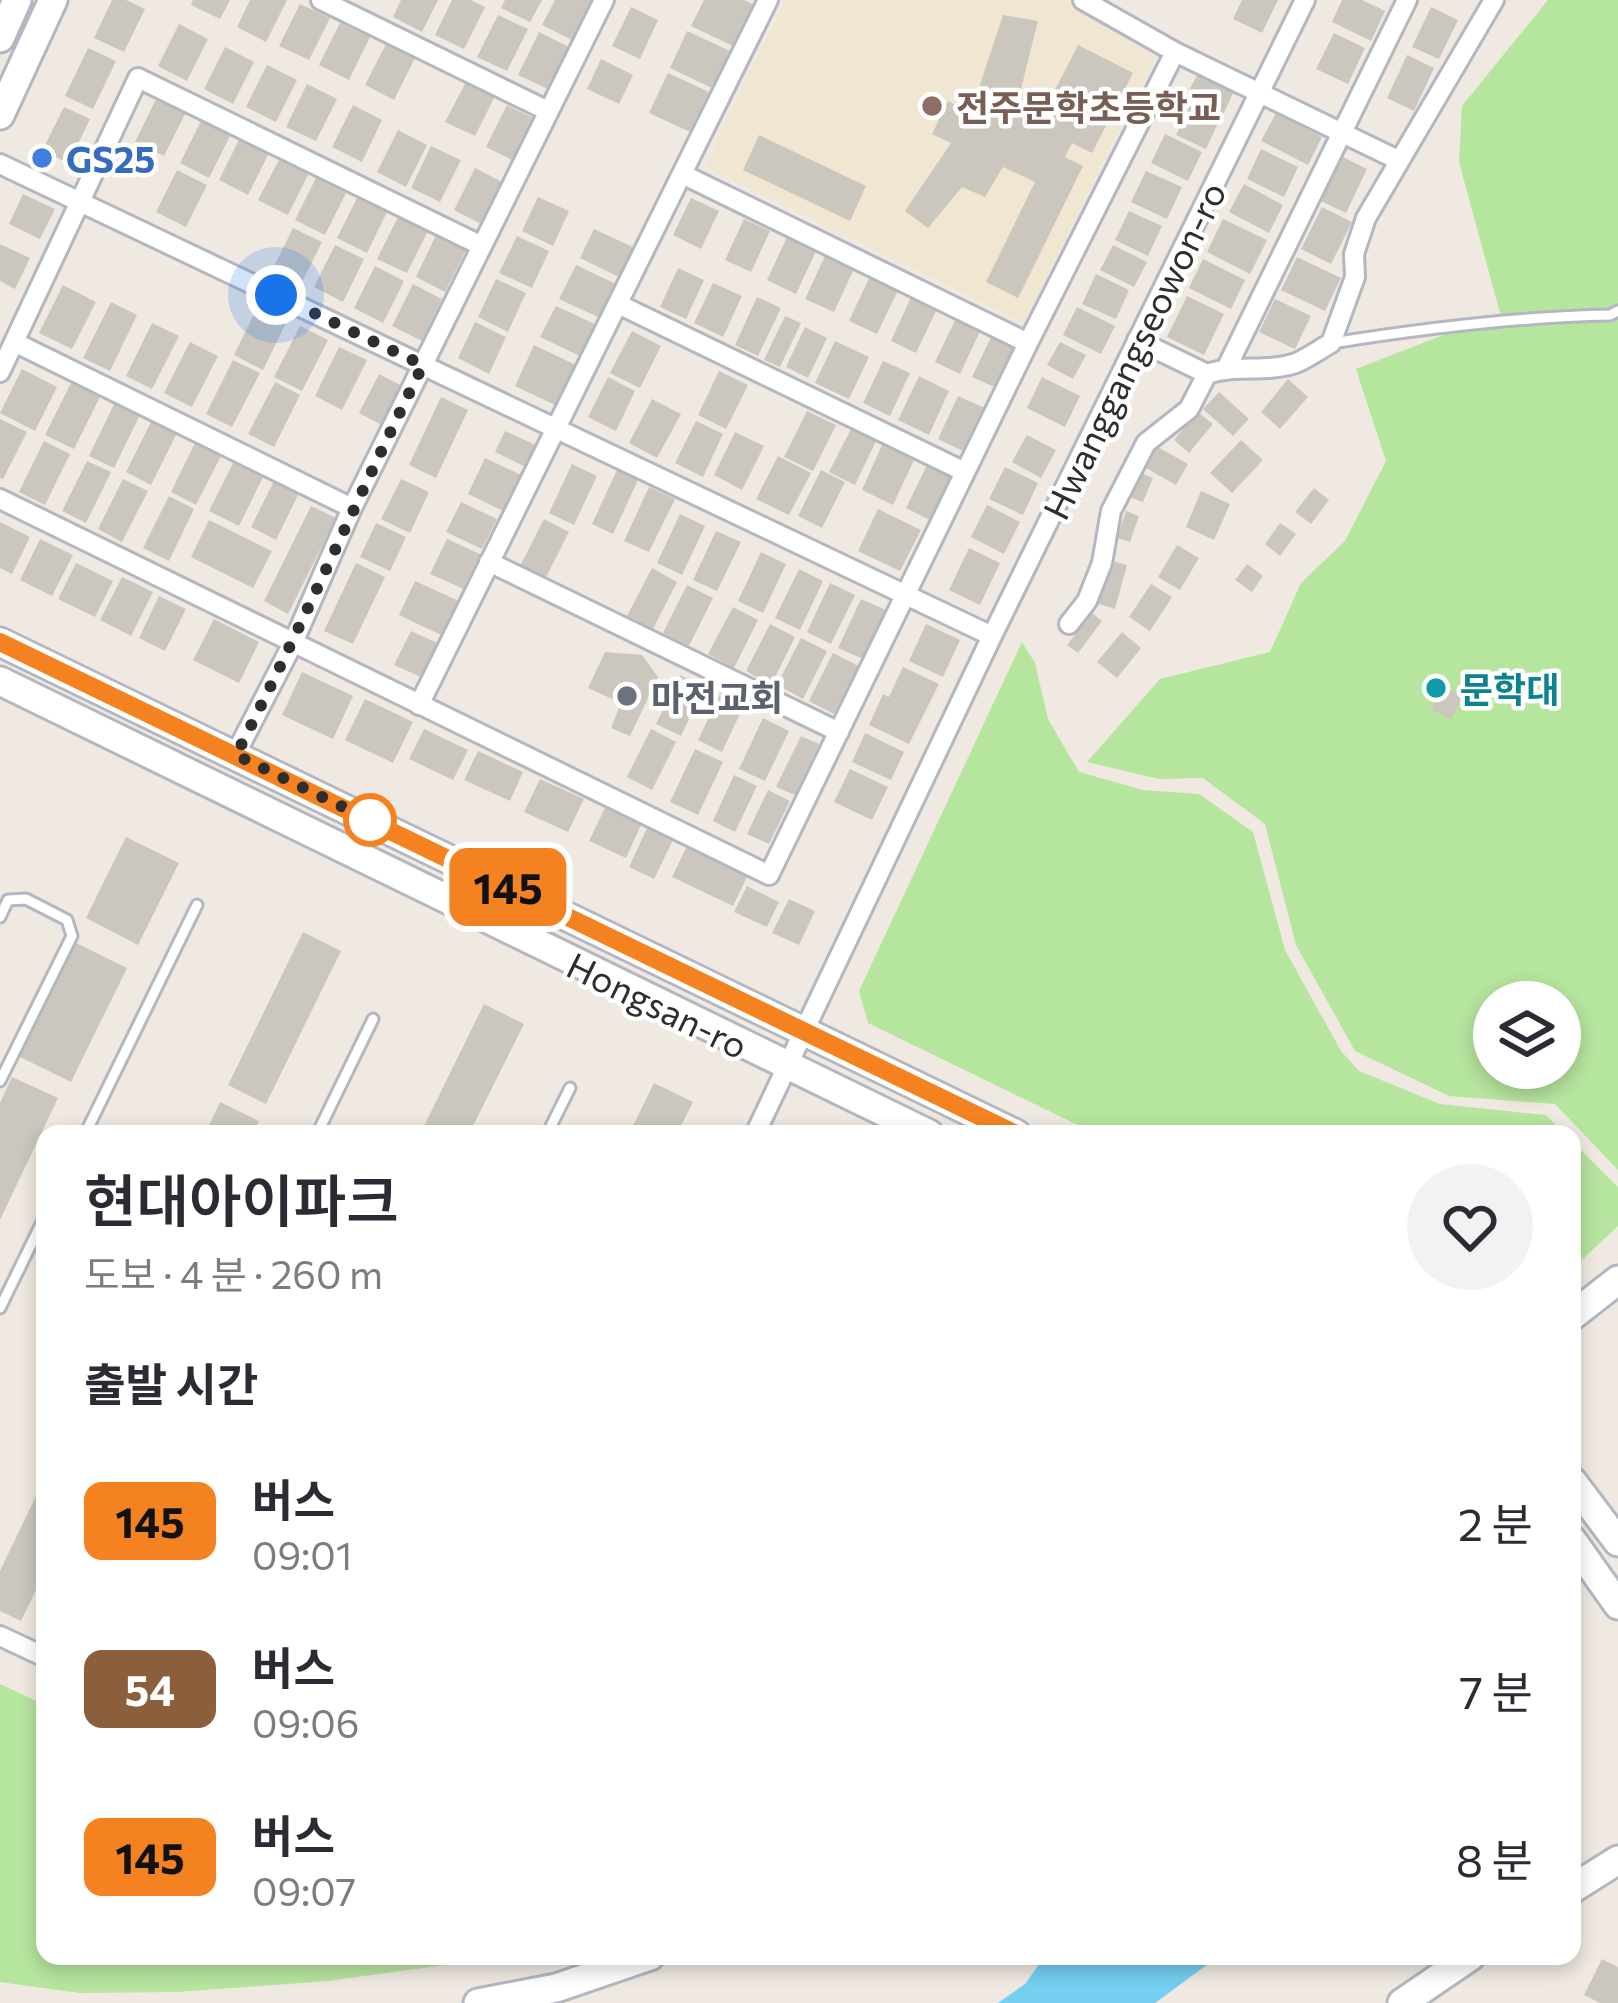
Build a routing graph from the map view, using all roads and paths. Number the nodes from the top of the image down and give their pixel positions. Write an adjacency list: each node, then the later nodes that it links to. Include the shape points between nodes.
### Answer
1 (17, 0): 10 (street)
2 (53, 0): 14 (street)
3 (320, 0): 13 (street)
4 (602, 0): 13 (street)
5 (768, 0): 18 (street)
6 (1083, 0): 11 (street)
7 (1306, 0): 12 (street, Hwanggangseowon-ro)
8 (1407, 0): 15 (street)
9 (1494, 0): 16 (street)
10 (0, 38)
11 (1175, 52): 12 (street); 25 (street)
12 (1260, 93): 15 (street); 23 (street, Hwanggangseowon-ro)
13 (548, 111): 20 (street)
14 (0, 115)
15 (1342, 133): 16 (street); 28 (street)
16 (1398, 160): 26 (street, via 1366,218)
17 (0, 164): 19 (street)
18 (682, 174): 21 (street); 25 (street)
19 (80, 199): 20 (street, via 138,78); 24 (street); 27 (street)
20 (482, 246): 27 (street)
21 (618, 304): 31 (street); 32 (street)
22 (1618, 311): 26 (lane)
23 (1137, 340): 30 (street); 38 (street, Hwanggangseowon-ro)
24 (14, 343): 29 (street); 34 (street)
25 (1028, 343): 32 (street)
26 (1331, 343): 28 (street, via 1294,363)
27 (423, 365): 31 (street); 34 (street)
28 (1227, 367): 30 (street)
29 (0, 372)
30 (1207, 374): 37 (street, via 1189,410 1146,443 1111,511 1087,601)
31 (555, 429): 35 (street); 36 (street)
32 (965, 472): 36 (street)
33 (0, 499): 40 (street)
34 (352, 508): 40 (street)
35 (489, 562): 42 (street); 43 (street)
36 (906, 594): 38 (street); 43 (street)
37 (1070, 624)
38 (992, 636): 48 (street, Hwanggangseowon-ro)
39 (0, 642): 44 (street, Hongsan-ro)
40 (293, 644): 42 (street); 44 (street)
41 (0, 681): 49 (street, Hongsan-ro)
42 (419, 705): 43 (street, via 769,875)
43 (839, 732)
44 (236, 755): 48 (street, Hongsan-ro)
45 (197, 904): 52 (lane)
46 (0, 917): 50 (lane, via 8,900 26,899 67,920 71,936)
47 (373, 1019): 53 (lane)
48 (805, 1030): 49 (street, Hwanggangseowon-ro); 57 (street, Hongsan-ro)
49 (788, 1067): 55 (street, Hwanggangseowon-ro); 56 (street, Hongsan-ro)
50 (0, 1081)
51 (571, 1088): 54 (lane)
52 (89, 1125)
53 (321, 1125)
54 (552, 1125)
55 (759, 1125)
56 (910, 1125)
57 (998, 1125)
58 (36, 1235): 60 (lane)
59 (1618, 1280): 61 (street)
60 (0, 1309)
61 (1581, 1309)
62 (1581, 1493): 63 (street)
63 (1618, 1543)
64 (1581, 1553): 65 (street)
65 (1618, 1605)
66 (0, 1636): 67 (street)
67 (36, 1653)
68 (1618, 1860): 69 (street)
69 (1581, 1883)
70 (624, 1965): 72 (street)
71 (1458, 1965): 73 (street)
72 (478, 2003)
73 (1402, 2003)

